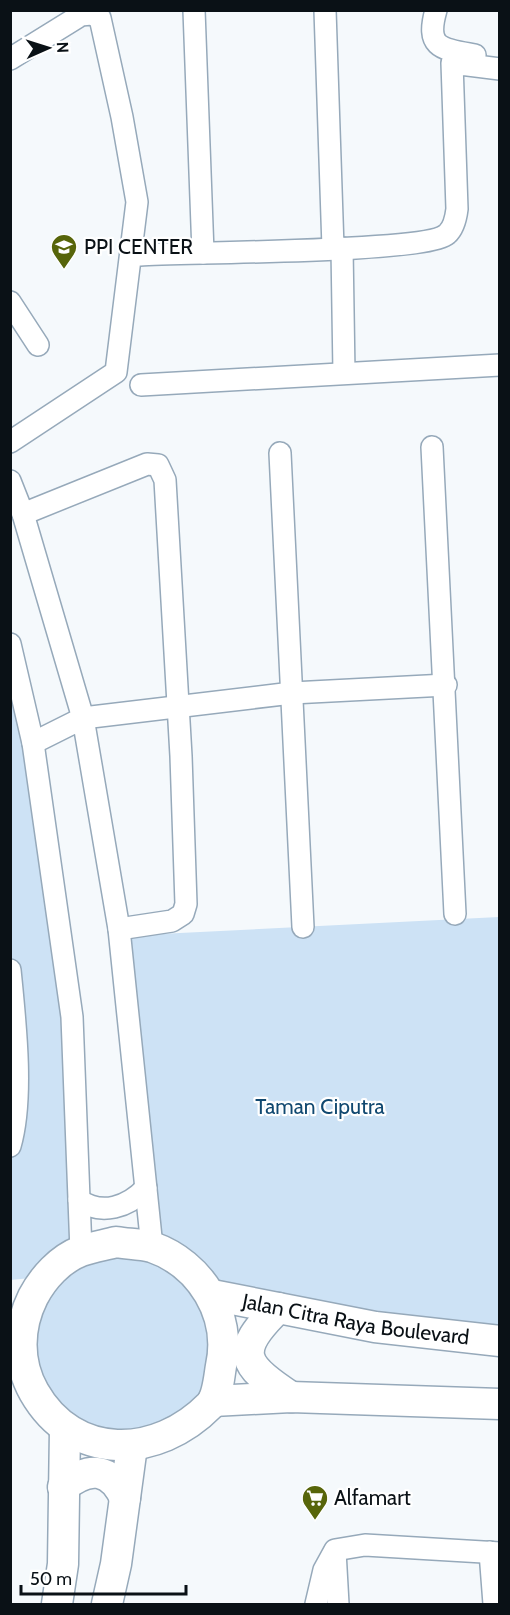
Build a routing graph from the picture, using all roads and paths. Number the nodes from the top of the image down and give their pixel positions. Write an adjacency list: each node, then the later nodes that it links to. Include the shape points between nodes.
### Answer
1 (194, 10): 8 (street)
2 (325, 10): 7 (street)
3 (436, 10): 5 (street, via 431,37 438,45)
4 (10, 59): 15 (street, via 81,15 100,18 137,202 116,372)
5 (500, 59)
6 (500, 69): 7 (street, via 452,63 457,209 447,234 432,241)
7 (338, 248): 8 (street); 13 (street)
8 (203, 253): 9 (street)
9 (140, 255)
10 (10, 302): 11 (street)
11 (38, 345)
12 (500, 365): 13 (street)
13 (344, 373): 14 (street)
14 (141, 385)
15 (10, 442)
16 (432, 447): 21 (street)
17 (280, 453): 22 (street)
18 (10, 481): 19 (street)
19 (23, 514): 23 (street, via 147,464 158,465 165,480); 24 (street)
20 (10, 644): 25 (street)
21 (446, 685): 22 (street); 26 (street)
22 (292, 693): 23 (street); 27 (street)
23 (178, 706): 24 (street); 28 (street, via 186,904 183,914 172,921)
24 (83, 718): 25 (street); 28 (street)
25 (33, 743): 33 (street, via 72,1017)
26 (455, 914)
27 (303, 927)
28 (119, 929): 32 (street)
29 (10, 970): 30 (street, via 17,1042)
30 (13, 1125): 31 (street)
31 (10, 1146)
32 (146, 1188): 33 (street, via 131,1202 115,1208 92,1207); 34 (street)
33 (79, 1200): 35 (street)
34 (152, 1247): 35 (main road, via 116,1242); 37 (main road, via 188,1266)
35 (81, 1251): 36 (main road)
36 (24, 1290): 40 (main road, via 26,1311)
37 (212, 1295): 38 (main road, Jalan Citra Raya Boulevard); 42 (main road, via 222,1324 224,1355)
38 (278, 1308): 39 (main road, Jalan Citra Raya Boulevard, via 375,1327); 41 (main road, via 250,1339 249,1355 256,1372)
39 (500, 1341)
40 (18, 1374): 44 (main road, via 45,1411)
41 (291, 1397): 42 (main road); 43 (main road)
42 (213, 1401): 45 (main road, via 194,1422 167,1436)
43 (500, 1404)
44 (65, 1429): 45 (main road, via 97,1443); 46 (main road)
45 (132, 1446): 47 (main road)
46 (63, 1487): 47 (main road, via 87,1473 98,1473 117,1482); 50 (main road, via 63,1564)
47 (125, 1498): 51 (main road)
48 (335, 1550): 49 (street, via 365,1545); 52 (street, via 324,1570); 53 (street)
49 (495, 1553): 54 (street)
50 (57, 1605)
51 (107, 1605)
52 (316, 1605)
53 (338, 1605)
54 (494, 1605)

